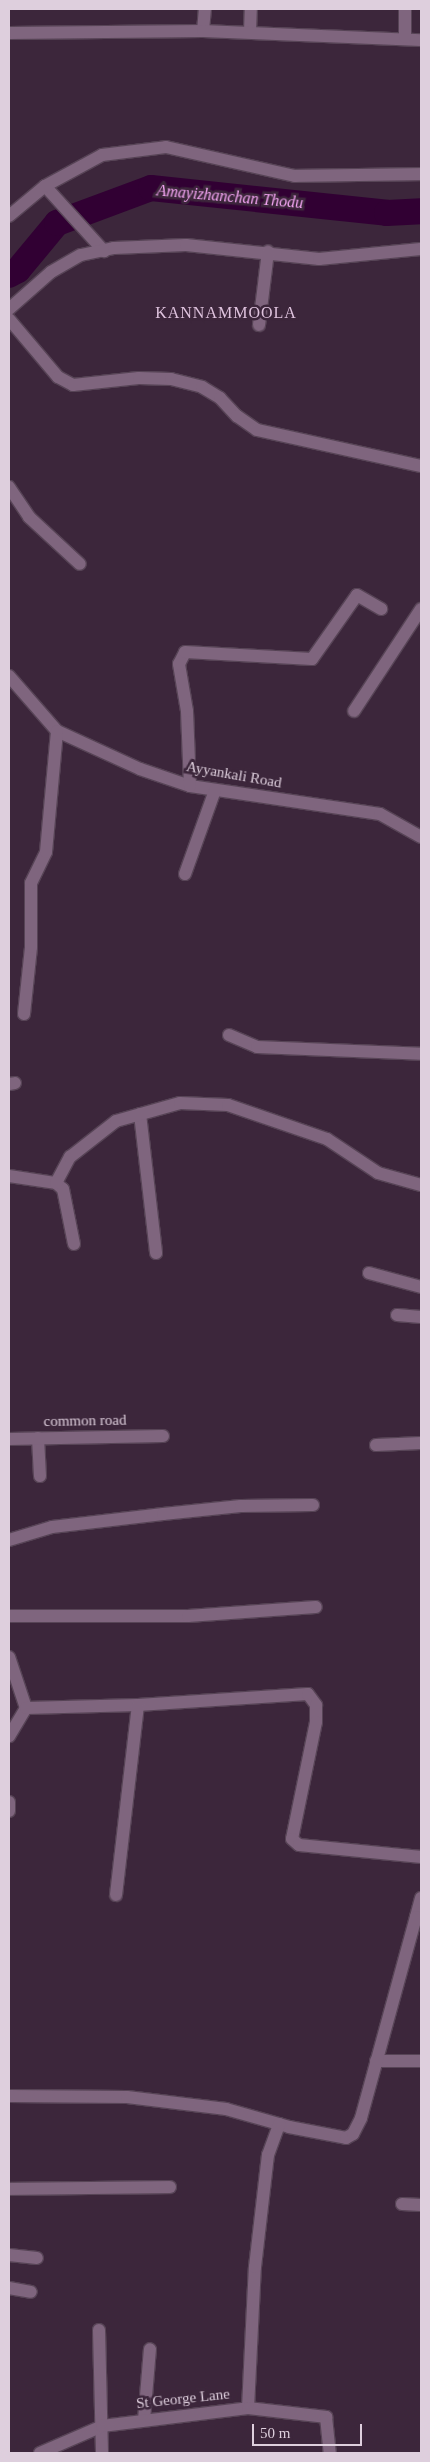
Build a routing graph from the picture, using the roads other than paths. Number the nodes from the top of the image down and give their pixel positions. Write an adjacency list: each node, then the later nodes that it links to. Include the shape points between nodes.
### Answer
1 (204, 9): 4 (street)
2 (251, 9): 5 (street)
3 (405, 9): 7 (street)
4 (203, 31): 5 (street); 6 (street)
5 (250, 32): 7 (street)
6 (9, 33)
7 (405, 37): 8 (street)
8 (421, 40)
9 (421, 174): 10 (street, via 295,176 166,147 102,155)
10 (45, 186): 11 (street); 13 (street)
11 (9, 216)
12 (421, 249): 14 (street, via 319,259)
13 (104, 251): 14 (street, via 151,244); 15 (street, via 81,255 51,272)
14 (268, 252): 17 (street)
15 (9, 310)
16 (9, 319): 18 (street, via 58,377 73,385 139,378 171,379 202,387 257,430)
17 (259, 325)
18 (421, 466)
19 (9, 487): 20 (street, via 29,517)
20 (80, 564)
21 (381, 609): 26 (street, via 357,595 312,659 185,652 180,664 187,711)
22 (421, 609): 24 (street)
23 (9, 676): 25 (street, Ayyankali Road)
24 (354, 711)
25 (58, 731): 26 (street, Ayyankali Road, via 140,769); 30 (street, via 46,852 31,883 31,947)
26 (190, 786): 27 (street, Ayyankali Road)
27 (215, 790): 28 (street, Ayyankali Road, via 380,814); 29 (street)
28 (421, 837)
29 (185, 874)
30 (24, 1014)
31 (229, 1035): 32 (street, via 257,1047)
32 (421, 1054)
33 (140, 1114): 35 (street, via 116,1121 70,1157); 36 (street, via 180,1103 228,1104 327,1139 378,1173); 38 (street)
34 (9, 1176): 35 (street)
35 (56, 1183): 37 (street, via 63,1188 67,1201)
36 (421, 1185)
37 (74, 1244)
38 (156, 1253)
39 (369, 1273): 40 (street)
40 (421, 1287)
41 (397, 1315): 42 (street)
42 (421, 1317)
43 (163, 1436): 44 (street, common road)
44 (38, 1438): 45 (street, common road); 48 (street)
45 (9, 1439)
46 (421, 1443): 47 (street)
47 (376, 1445)
48 (40, 1476)
49 (313, 1505): 50 (street, via 241,1506 163,1514 52,1527)
50 (9, 1540)
51 (316, 1607): 52 (street, via 188,1616)
52 (9, 1616)
53 (9, 1657): 55 (street)
54 (138, 1705): 55 (street); 59 (street, via 308,1694 316,1705 316,1722 292,1839 299,1845); 60 (street)
55 (26, 1708): 56 (street)
56 (9, 1736)
57 (9, 1802): 58 (street)
58 (9, 1811)
59 (421, 1857)
60 (116, 1895)
61 (421, 1898): 62 (street)
62 (419, 1918): 63 (street)
63 (376, 2061): 64 (street); 66 (street, via 354,2134 334,2138)
64 (421, 2061)
65 (9, 2096): 66 (street, via 127,2097 226,2109)
66 (279, 2124): 77 (street, via 268,2155 255,2267)
67 (170, 2187): 68 (street)
68 (9, 2189)
69 (402, 2204): 70 (street)
70 (421, 2205)
71 (9, 2255): 72 (street)
72 (37, 2258)
73 (9, 2288): 74 (street)
74 (30, 2292)
75 (99, 2330): 79 (street)
76 (150, 2349): 78 (street)
77 (248, 2408): 78 (street, St George Lane); 82 (street, St George Lane, via 326,2417)
78 (144, 2420): 79 (street, St George Lane)
79 (102, 2426): 80 (street, St George Lane); 81 (street)
80 (40, 2453)
81 (102, 2453)
82 (330, 2453)

